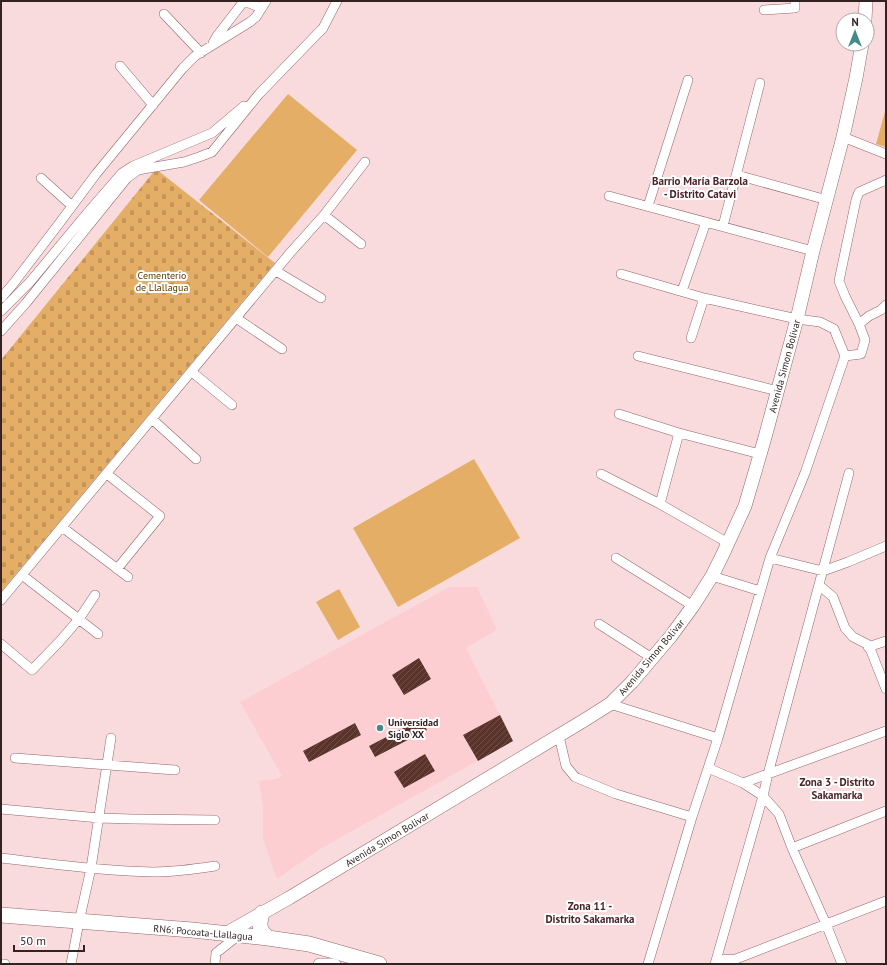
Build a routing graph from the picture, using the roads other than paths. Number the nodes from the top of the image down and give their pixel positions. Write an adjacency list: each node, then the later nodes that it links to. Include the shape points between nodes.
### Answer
1 (244, 1): 5 (street); 9 (street)
2 (337, 1): 15 (street, via 323,28)
3 (795, 1): 6 (street, via 795,8)
4 (866, 1): 7 (main road)
5 (264, 5): 9 (street, via 250,22)
6 (764, 10)
7 (865, 12)
8 (164, 14): 11 (street)
9 (211, 46): 11 (street)
10 (861, 52): 17 (main road, Avenida Simon Bolivar)
11 (201, 53): 16 (street, via 183,68)
12 (120, 66): 16 (street)
13 (688, 80): 26 (street)
14 (760, 83): 20 (street)
15 (259, 94): 39 (street, via 212,133 122,173 30,282); 43 (street, via 212,152 184,162 138,170 127,178)
16 (153, 105): 25 (street)
17 (843, 137): 18 (street); 24 (main road, Avenida Simon Bolivar)
18 (886, 154)
19 (365, 162): 27 (street)
20 (737, 175): 24 (street); 29 (street)
21 (41, 178): 25 (street)
22 (886, 180): 42 (street, via 860,192 856,200 839,281)
23 (608, 196): 26 (street)
24 (827, 200): 31 (main road, Avenida Simon Bolivar)
25 (72, 206): 35 (street)
26 (648, 206): 28 (street)
27 (324, 215): 30 (street); 32 (street)
28 (706, 222): 29 (street); 34 (street)
29 (723, 226): 31 (street)
30 (360, 244)
31 (813, 250): 41 (main road, Avenida Simon Bolivar)
32 (276, 271): 36 (street); 40 (street)
33 (621, 274): 34 (street)
34 (682, 291): 37 (street)
35 (1, 298)
36 (321, 298)
37 (704, 298): 41 (street); 44 (street)
38 (886, 305): 42 (street)
39 (1, 311)
40 (236, 318): 45 (street); 48 (street)
41 (797, 319): 47 (street, via 820,322 834,329); 49 (main road, Avenida Simon Bolivar)
42 (859, 324): 47 (street, via 865,340 861,354)
43 (1, 332)
44 (691, 338)
45 (282, 349)
46 (638, 356): 49 (street)
47 (845, 356): 64 (street, via 805,473)
48 (192, 372): 50 (street); 52 (street)
49 (778, 391): 54 (main road, Avenida Simon Bolivar)
50 (232, 405)
51 (619, 414): 53 (street)
52 (152, 419): 55 (street); 57 (street)
53 (679, 433): 54 (street); 59 (street)
54 (760, 454): 61 (main road, Avenida Simon Bolivar, via 745,506)
55 (196, 459)
56 (849, 473): 66 (street)
57 (107, 474): 60 (street); 65 (street, via 160,516)
58 (601, 474): 59 (street)
59 (660, 504): 61 (street)
60 (62, 527): 65 (street); 67 (street)
61 (728, 543): 68 (main road, Avenida Simon Bolivar)
62 (886, 546): 66 (street)
63 (616, 558): 74 (street)
64 (770, 558): 66 (street); 71 (street)
65 (117, 569): 69 (street)
66 (823, 571): 70 (street)
67 (22, 575): 73 (street); 75 (street)
68 (712, 576): 71 (street); 74 (main road, Avenida Simon Bolivar)
69 (128, 577)
70 (819, 585): 80 (street, via 833,596 845,628); 92 (street)
71 (760, 591): 87 (street)
72 (95, 595): 75 (street)
73 (1, 600)
74 (693, 606): 81 (main road, Avenida Simon Bolivar)
75 (79, 619): 77 (street); 79 (street, via 32,670)
76 (599, 624): 81 (street)
77 (98, 634)
78 (886, 641): 80 (street)
79 (1, 644)
80 (868, 647): 82 (street)
81 (652, 658): 83 (main road, Avenida Simon Bolivar)
82 (886, 689)
83 (610, 704): 85 (main road, Avenida Simon Bolivar); 87 (street)
84 (886, 731): 92 (street)
85 (559, 736): 97 (street, via 566,766 575,777 616,794); 105 (main road, Avenida Simon Bolivar)
86 (111, 738): 89 (street)
87 (718, 738): 90 (street)
88 (15, 758): 89 (street)
89 (107, 765): 91 (street); 98 (street)
90 (708, 768): 93 (street); 97 (street)
91 (175, 770)
92 (768, 774): 93 (street); 94 (street)
93 (743, 783): 94 (street)
94 (763, 796): 100 (street, via 779,814); 111 (street)
95 (1, 809): 98 (street)
96 (886, 811): 100 (street)
97 (692, 817): 119 (street)
98 (99, 818): 99 (street); 103 (street)
99 (215, 820)
100 (792, 848): 108 (street)
101 (1, 858): 103 (street)
102 (216, 866): 103 (street, via 155,872)
103 (91, 868): 107 (street)
104 (886, 901): 108 (street)
105 (262, 913): 109 (main road, Avenida Simon Bolivar); 110 (highway, via 259,925)
106 (1, 915): 107 (highway, RN6: Pocoata-Llallagua)
107 (79, 922): 109 (highway, RN6: Pocoata-Llallagua); 114 (street)
108 (826, 924): 111 (street, via 736,959); 120 (street)
109 (232, 934): 110 (highway, RN6: Pocoata-Llallagua); 115 (street, via 216,953)
110 (268, 938): 118 (highway, RN6: Pocoata-Llallagua, via 309,944)
111 (716, 962)
112 (1, 964): 113 (street)
113 (5, 964)
114 (71, 964)
115 (214, 964)
116 (318, 964): 117 (street)
117 (336, 964)
118 (379, 964)
119 (648, 964)
120 (842, 964)

